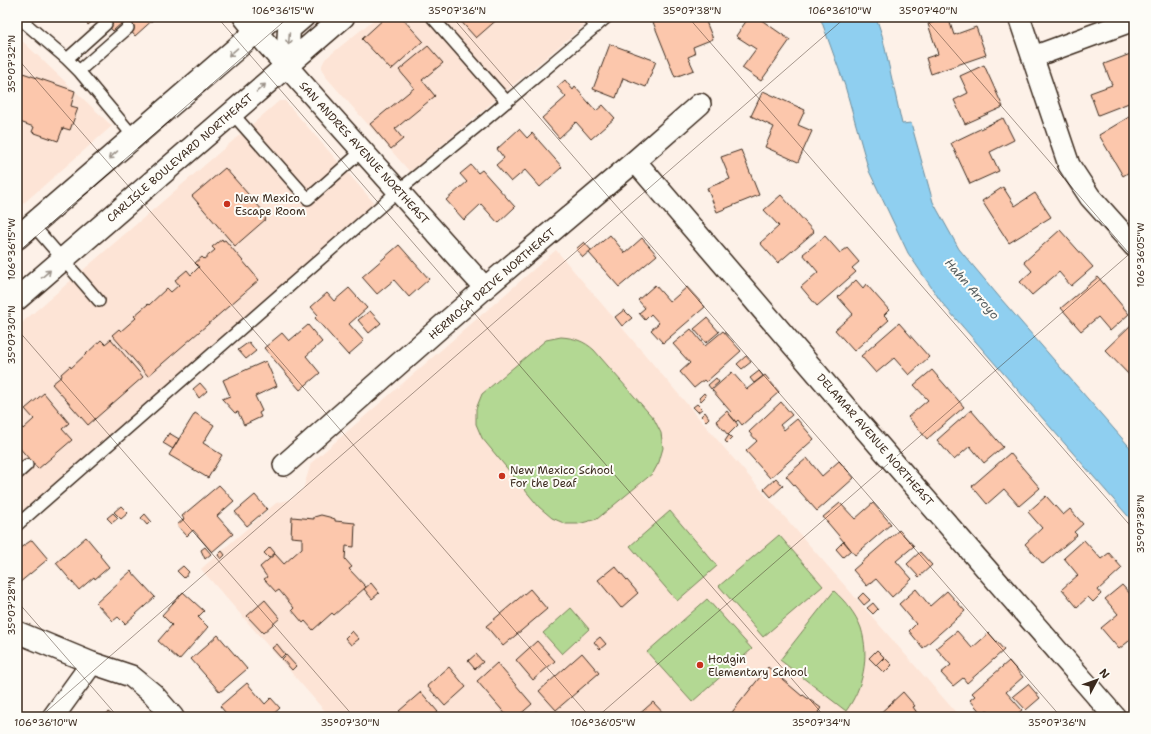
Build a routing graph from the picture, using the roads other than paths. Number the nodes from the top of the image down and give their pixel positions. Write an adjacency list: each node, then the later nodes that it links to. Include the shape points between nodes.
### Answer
1 (18, 17): 15 (lane)
2 (273, 17): 11 (main road)
3 (303, 17): 16 (main road, one-way to 16, via 289,29)
4 (342, 17): 16 (main road, CARLISLE BOULEVARD NORTHEAST)
5 (432, 17): 18 (lane)
6 (588, 17): 12 (lane)
7 (607, 17): 12 (lane)
8 (1019, 17): 14 (street)
9 (1134, 20): 14 (street)
10 (106, 24): 15 (lane)
11 (250, 24): 16 (street, SAN ANDRES AVENUE NORTHEAST); 21 (main road, one-way to 21)
12 (596, 27): 18 (lane)
13 (128, 28): 17 (lane)
14 (1033, 57): 26 (street, via 1069,165 1090,197)
15 (67, 59): 17 (lane)
16 (287, 66): 20 (main road, CARLISLE BOULEVARD NORTHEAST, one-way to 16); 22 (street, SAN ANDRES AVENUE NORTHEAST)
17 (79, 71): 21 (lane)
18 (507, 102): 24 (lane)
19 (700, 104): 23 (street, HERMOSA DRIVE NORTHEAST)
20 (232, 114): 22 (lane, via 308,199); 27 (main road, CARLISLE BOULEVARD NORTHEAST)
21 (134, 137): 25 (main road, one-way to 25)
22 (362, 151): 24 (street, SAN ANDRES AVENUE NORTHEAST)
23 (635, 161): 28 (street, HERMOSA DRIVE NORTHEAST); 39 (street, DELAMAR AVENUE NORTHEAST)
24 (398, 191): 28 (street, SAN ANDRES AVENUE NORTHEAST); 34 (lane)
25 (25, 231): 27 (lane)
26 (1134, 246)
27 (63, 259): 29 (main road, CARLISLE BOULEVARD NORTHEAST, one-way to 27); 30 (lane)
28 (485, 288): 32 (street, HERMOSA DRIVE NORTHEAST)
29 (17, 299)
30 (99, 301)
31 (27, 465): 33 (lane)
32 (284, 465)
33 (17, 474)
34 (17, 525)
35 (17, 632): 36 (street)
36 (92, 663): 37 (street); 38 (street, via 131,676 153,694)
37 (53, 717)
38 (173, 717)
39 (1115, 717)

